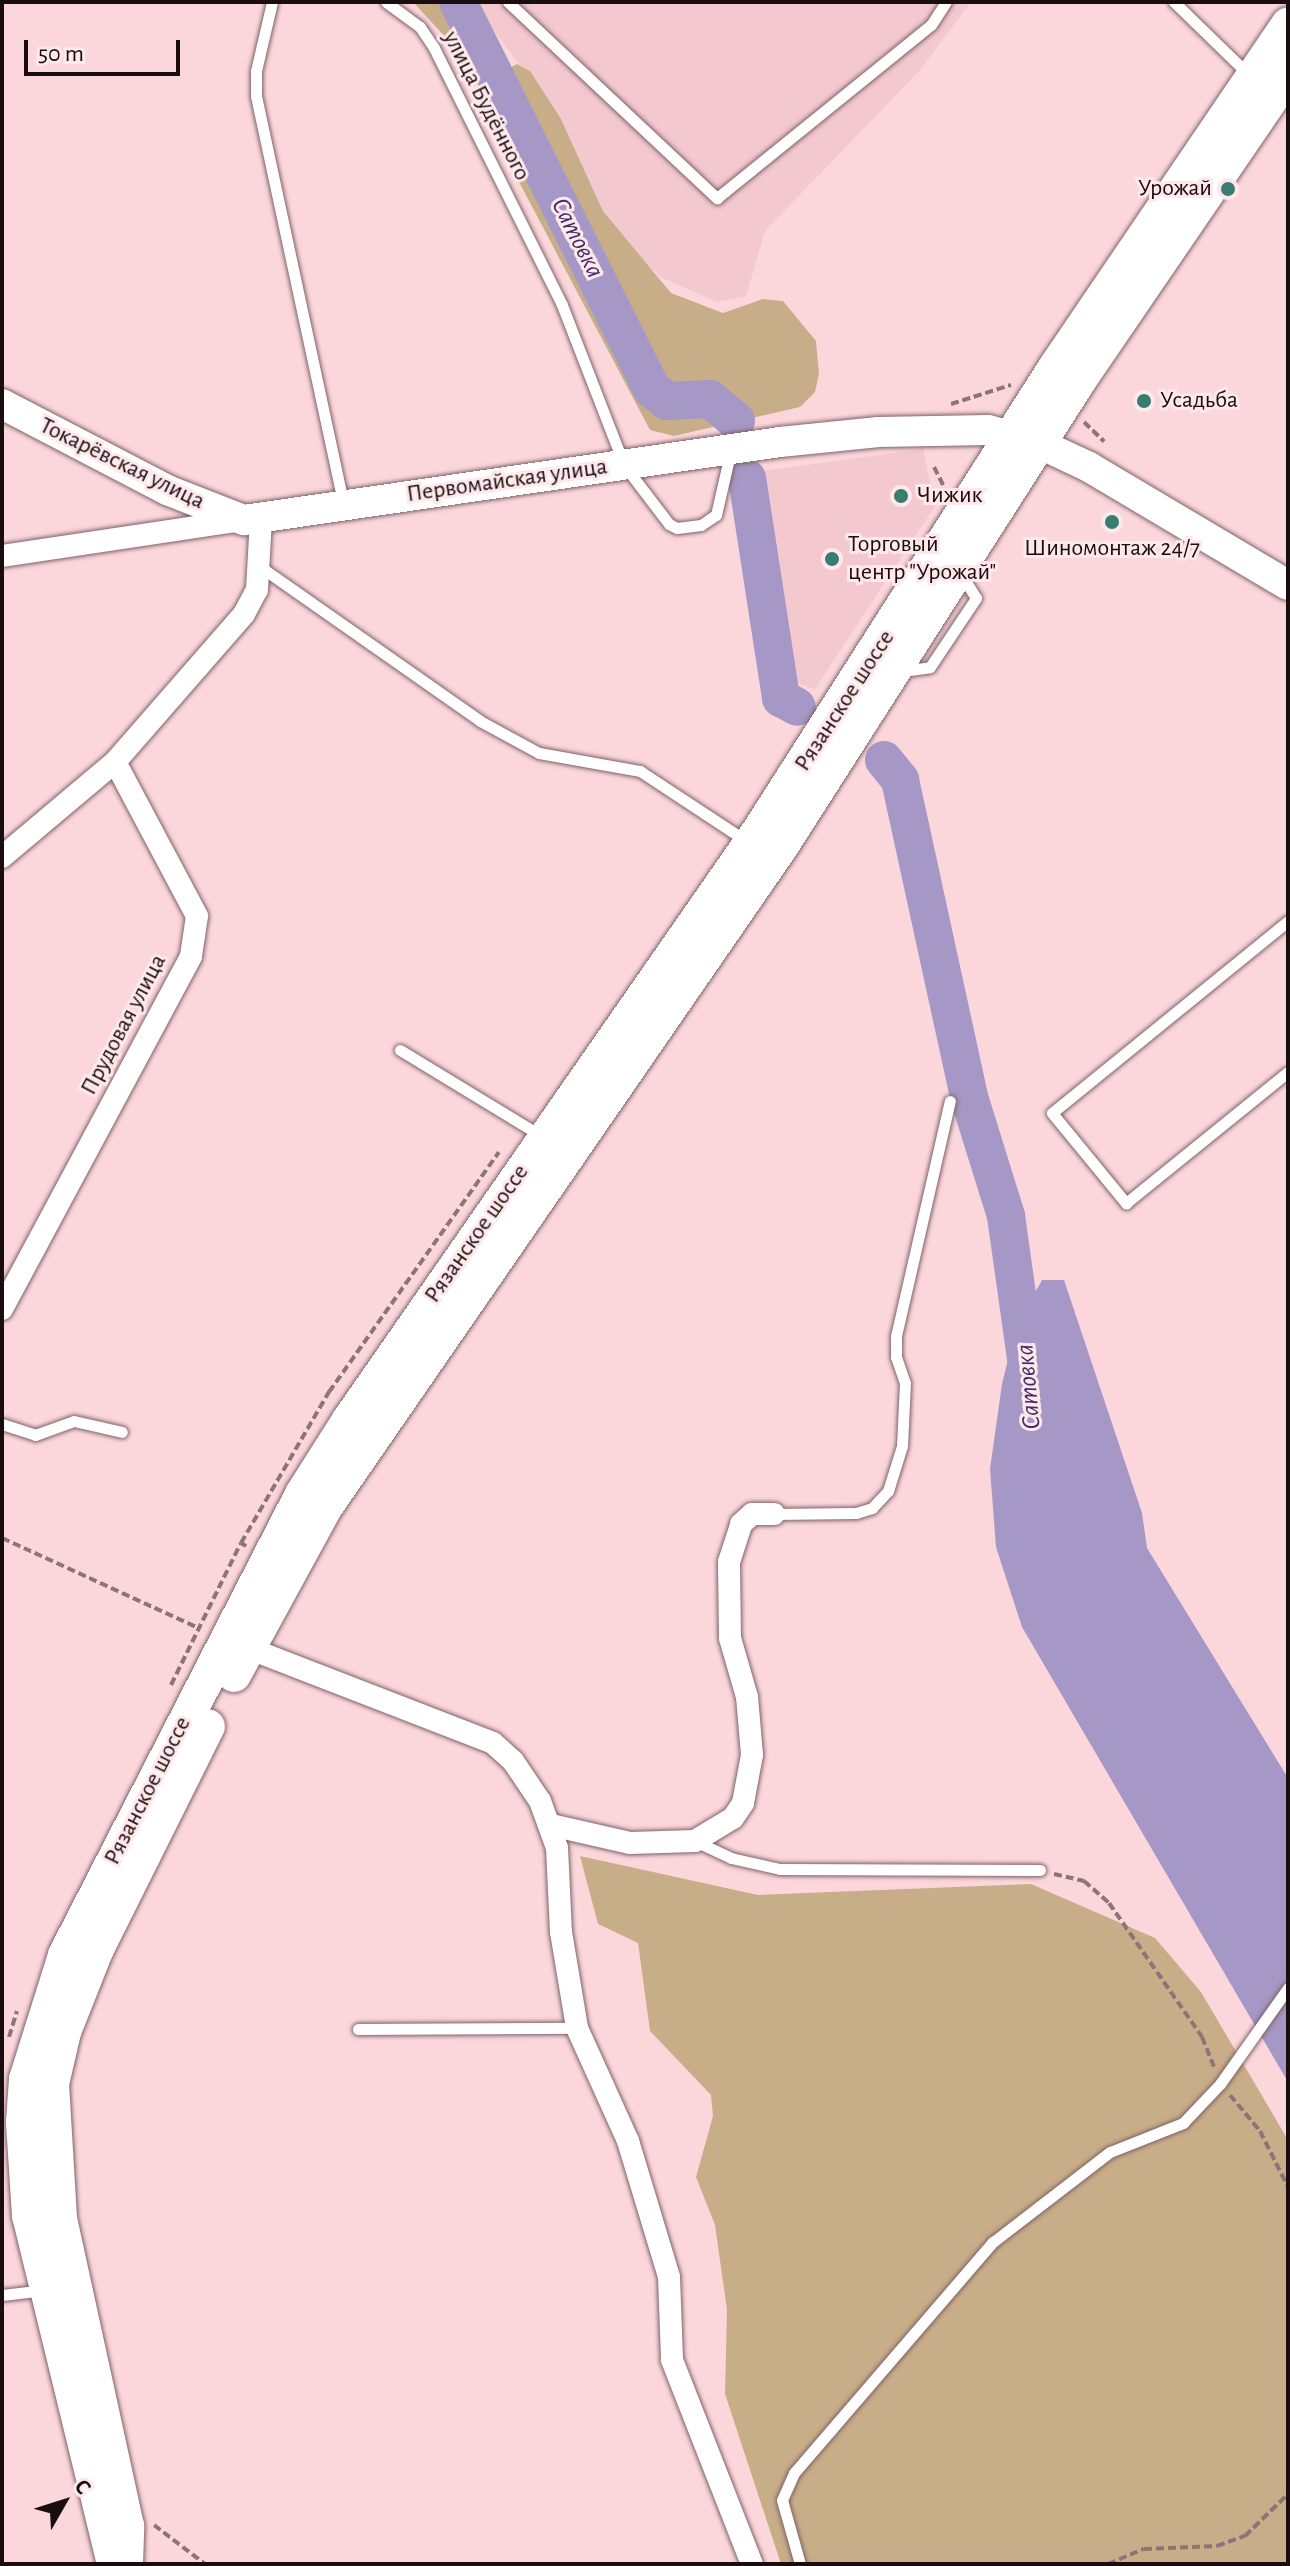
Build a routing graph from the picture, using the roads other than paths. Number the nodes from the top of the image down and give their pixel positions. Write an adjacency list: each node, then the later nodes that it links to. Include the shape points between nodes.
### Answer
1 (272, 2): 13 (lane, via 256,71 256,96)
2 (386, 2): 12 (lane, улица Будённого, via 420,27 434,48 562,305)
3 (508, 2): 4 (lane, via 717,198 931,25)
4 (946, 2)
5 (1174, 2): 8 (lane)
6 (1288, 24): 8 (main road, Рязанское шоссе)
7 (1288, 75): 10 (main road, Рязанское шоссе)
8 (1250, 77): 10 (main road, Рязанское шоссе)
9 (2, 404): 14 (main road, Токарёвская улица, via 167,490)
10 (1027, 440): 11 (main road, Первомайская улица, via 946,429); 17 (main road, Первомайская улица, via 1089,467); 19 (main road, Рязанское шоссе); 30 (main road, Рязанское шоссе, via 960,572 781,847 325,1508)
11 (732, 450): 12 (main road, Первомайская улица); 12 (lane, улица Будённого, via 716,515 701,525 669,524)
12 (624, 465): 13 (main road, Первомайская улица)
13 (343, 503): 14 (main road, Первомайская улица)
14 (252, 519): 15 (street, Первомайская улица); 16 (street)
15 (2, 556)
16 (259, 565): 18 (street, via 257,590 244,614); 19 (lane, via 480,721 539,753 640,771)
17 (1287, 582)
18 (115, 762): 20 (street); 26 (street, Прудовая улица, via 197,916 191,956)
19 (750, 844): 25 (main road, Рязанское шоссе)
20 (2, 857)
21 (1288, 921): 23 (lane, via 1052,1113 1126,1203)
22 (400, 1050): 25 (lane)
23 (1288, 1072)
24 (950, 1101): 29 (lane, via 896,1336 905,1383 902,1446 888,1491 872,1508 856,1513)
25 (544, 1138): 37 (main road, Рязанское шоссе, via 349,1420 268,1558 65,1955)
26 (2, 1309)
27 (2, 1424): 28 (lane, via 35,1435 74,1421)
28 (122, 1432)
29 (774, 1514): 32 (street, via 752,1514 741,1524 725,1598 750,1718 751,1778 733,1818)
30 (248, 1648): 31 (street, via 493,1743 513,1761); 40 (main road, Рязанское шоссе, via 96,1951 64,2032 52,2084 60,2218)
31 (551, 1825): 32 (street, via 630,1843); 35 (street)
32 (695, 1841): 33 (lane, via 731,1858 780,1869)
33 (1040, 1870)
34 (1288, 1988): 45 (lane, via 1220,2084 1183,2123 1110,2152 983,2253 794,2473 782,2500)
35 (577, 2028): 36 (lane); 44 (street, via 628,2141 669,2277 672,2360)
36 (358, 2029)
37 (12, 2120): 38 (main road, Рязанское шоссе)
38 (45, 2290): 39 (lane); 41 (main road, Рязанское шоссе)
39 (2, 2295)
40 (127, 2526): 42 (main road, Рязанское шоссе); 43 (main road)
41 (114, 2564)
42 (126, 2564)
43 (155, 2564)
44 (752, 2564)
45 (800, 2564)

